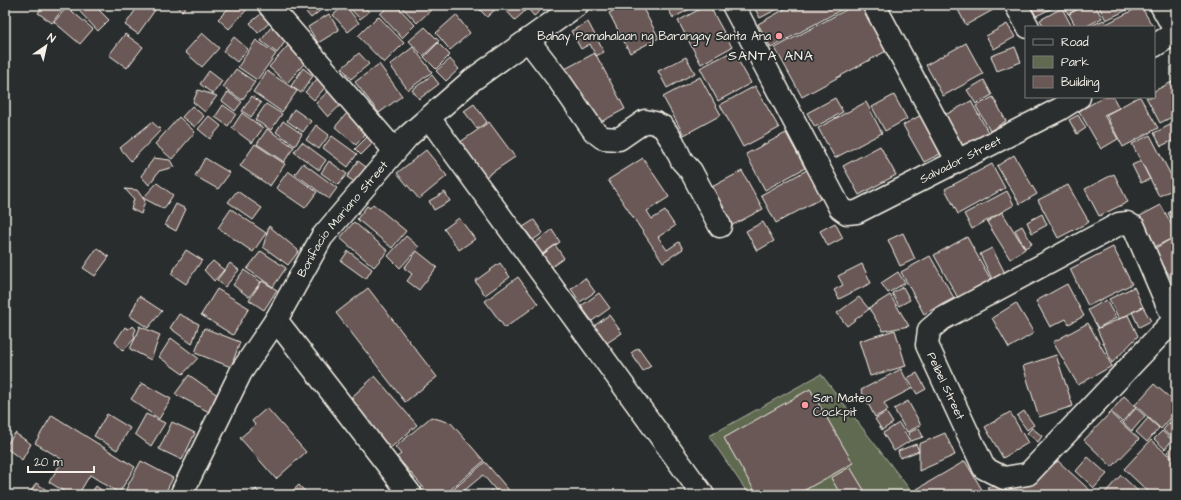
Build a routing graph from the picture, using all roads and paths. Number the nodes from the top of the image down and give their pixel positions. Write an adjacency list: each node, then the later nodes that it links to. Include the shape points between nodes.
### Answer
1 (269, 5): 13 (street)
2 (577, 5): 9 (street, Bonifacio Mariano Street)
3 (733, 5): 14 (street, Salvador Street, via 840,208 847,213 857,212)
4 (874, 5): 14 (street)
5 (1016, 5): 7 (street)
6 (1161, 5): 8 (street)
7 (1027, 26)
8 (1176, 32): 10 (street)
9 (528, 40): 12 (street, Bonifacio Mariano Street, via 472,80); 15 (street, via 594,131 603,138 619,140 645,121 655,122 663,128 682,161 691,171)
10 (1155, 45)
11 (1071, 99): 14 (street, Salvador Street)
12 (429, 118): 13 (street, Bonifacio Mariano Street); 20 (street)
13 (395, 151): 16 (street, Bonifacio Mariano Street, via 322,238)
14 (957, 160)
15 (720, 226)
16 (276, 320): 18 (street, Bonifacio Mariano Street, via 241,372); 19 (street)
17 (1175, 322): 17 (street, Pelbel Street, via 1028,474 1004,478 984,468 927,345 929,330 942,319 1118,224 1127,223 1134,227)
18 (181, 495)
19 (411, 495)
20 (703, 495)

